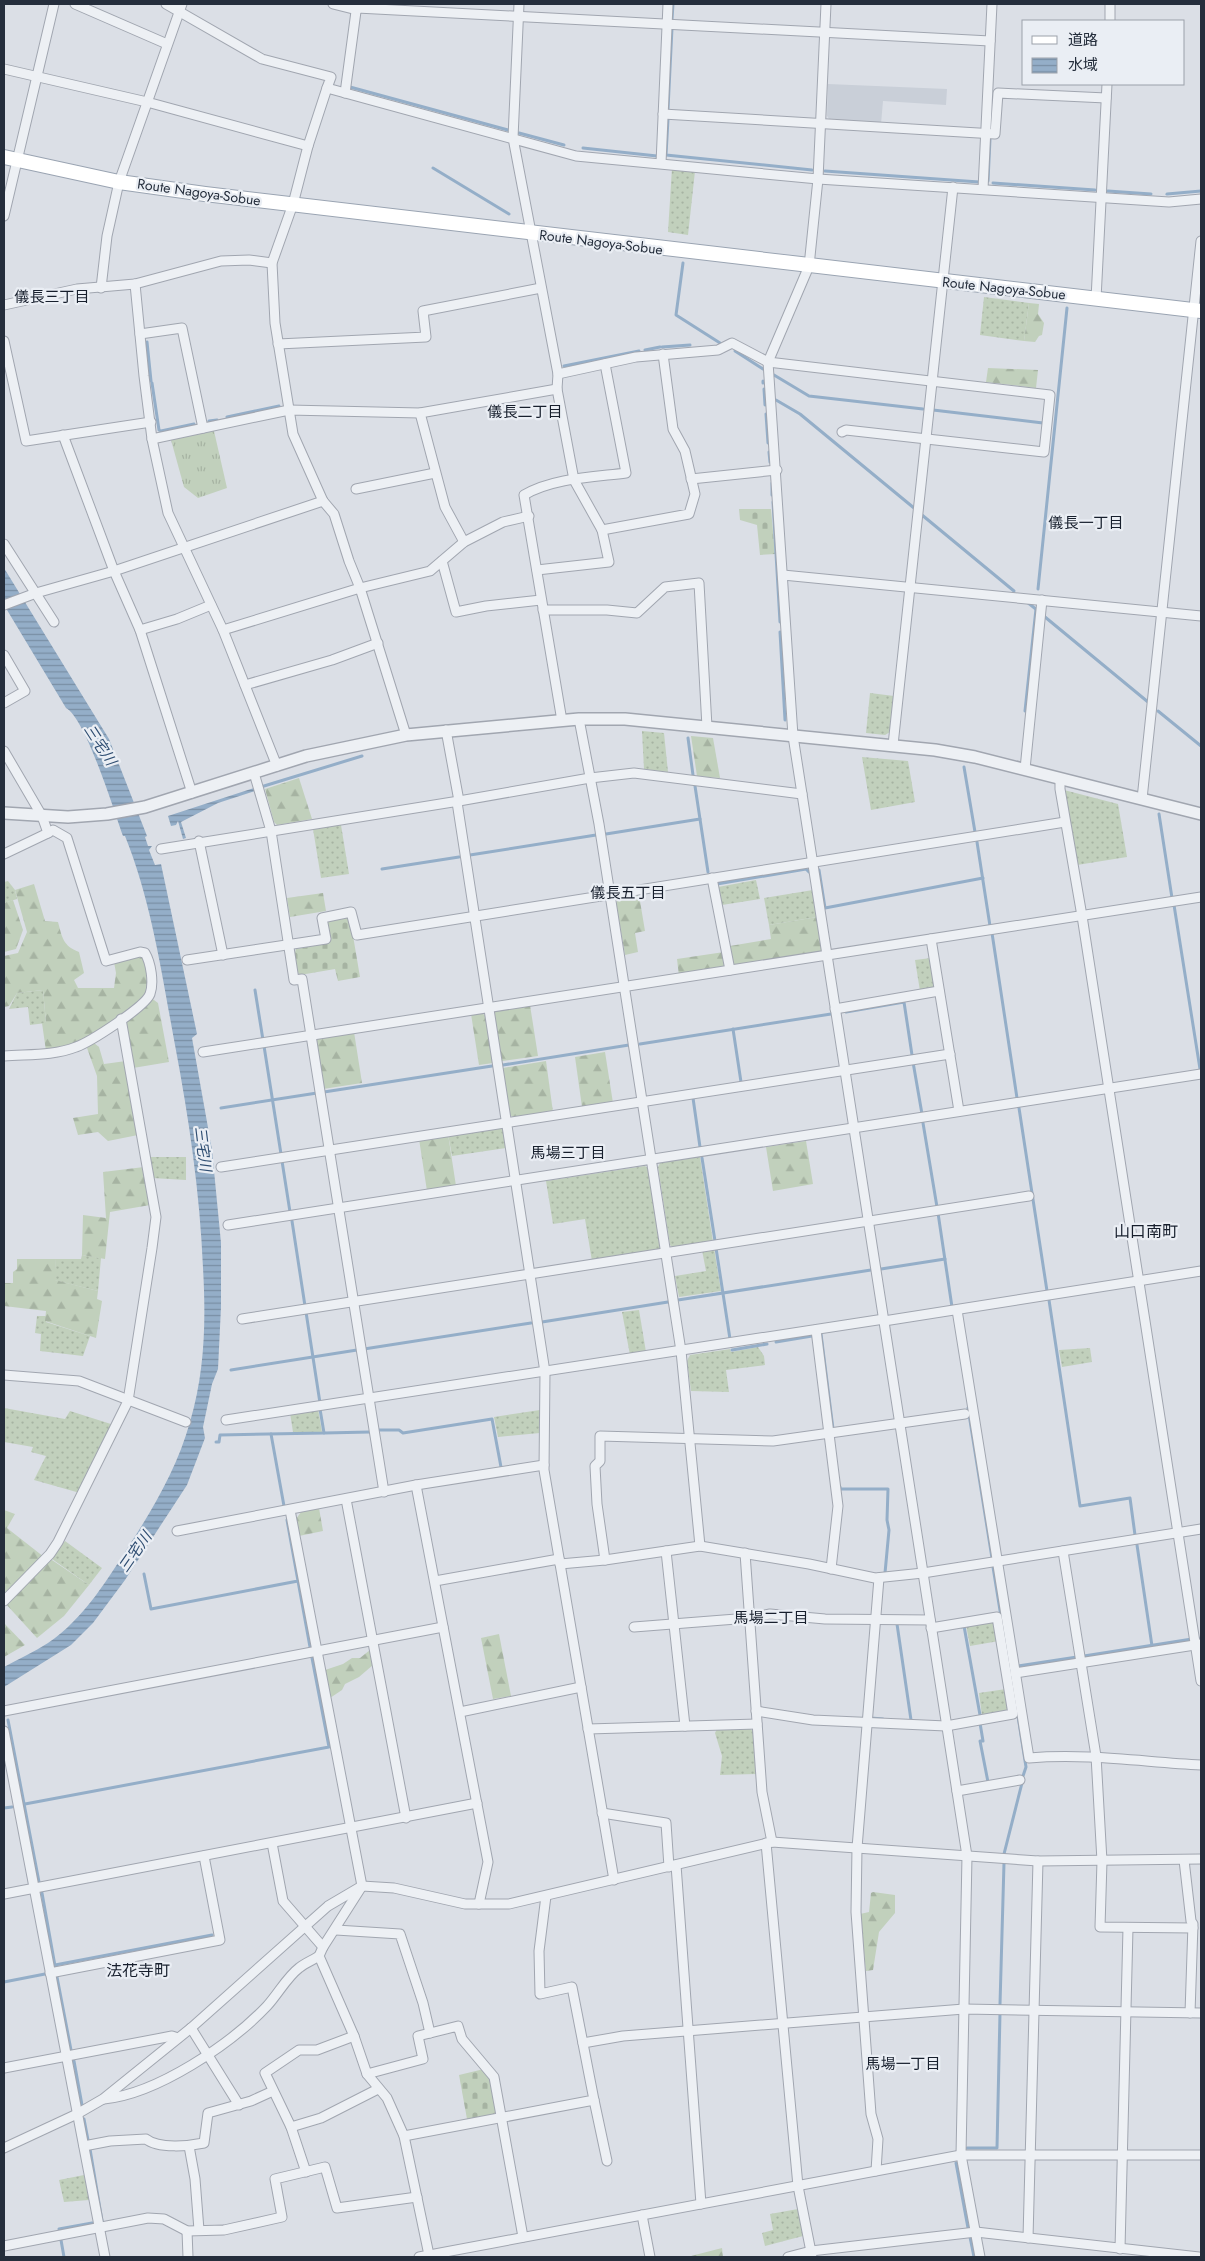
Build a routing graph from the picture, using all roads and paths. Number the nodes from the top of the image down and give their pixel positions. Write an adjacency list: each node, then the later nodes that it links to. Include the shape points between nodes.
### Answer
1 (54, 4): 19 (street)
2 (75, 4): 17 (street)
3 (166, 4): 11 (street)
4 (332, 4): 10 (street)
5 (519, 4): 12 (street)
6 (668, 4): 14 (street)
7 (826, 4): 15 (street)
8 (992, 4): 16 (street)
9 (1110, 4): 13 (street)
10 (357, 7): 12 (street); 22 (street)
11 (181, 8): 17 (street); 21 (street, via 262,59 331,77)
12 (518, 16): 14 (street); 28 (street)
13 (1110, 20)
14 (667, 23): 15 (street); 25 (street)
15 (825, 31): 16 (street); 26 (street)
16 (990, 41): 27 (street)
17 (167, 44): 24 (street)
18 (4, 69): 19 (street)
19 (37, 77): 24 (street); 31 (street)
20 (1106, 85): 23 (street)
21 (327, 88): 22 (street); 29 (street)
22 (345, 93): 28 (street)
23 (1106, 98): 27 (street, via 998,93 995,134); 37 (street)
24 (147, 102): 29 (street); 34 (street)
25 (663, 114): 26 (street); 32 (street)
26 (820, 124): 27 (street); 33 (street)
27 (986, 133): 36 (street)
28 (513, 138): 32 (street, via 576,156); 41 (street)
29 (308, 146): 39 (street)
30 (4, 157): 31 (main road, Route Nagoya-Sobue)
31 (18, 161): 34 (main road, Route Nagoya-Sobue); 40 (street)
32 (661, 163): 33 (street)
33 (818, 179): 35 (street); 44 (street)
34 (119, 182): 39 (main road, Route Nagoya-Sobue); 47 (street, via 107,236)
35 (953, 187): 36 (street); 45 (street)
36 (983, 189): 37 (street)
37 (1101, 197): 38 (street, via 1169,202); 49 (street)
38 (1201, 199)
39 (293, 204): 41 (main road, Route Nagoya-Sobue); 43 (street)
40 (4, 216)
41 (530, 234): 44 (main road, Route Nagoya-Sobue); 48 (street)
42 (1201, 241): 51 (street)
43 (272, 263): 46 (street, via 221,261); 54 (street)
44 (809, 266): 45 (main road, Route Nagoya-Sobue); 56 (street)
45 (942, 281): 49 (main road, Route Nagoya-Sobue); 59 (street)
46 (135, 284): 47 (street); 52 (street)
47 (101, 288): 50 (street, via 77,289)
48 (541, 288): 54 (street, via 423,311 426,337); 58 (street)
49 (1096, 299): 51 (main road, Route Nagoya-Sobue)
50 (4, 305)
51 (1197, 310): 92 (street)
52 (140, 334): 63 (street); 64 (street, via 182,328)
53 (4, 341): 66 (street, via 26,441)
54 (278, 344): 61 (street)
55 (663, 354): 56 (street, via 718,350 732,343); 57 (street); 71 (street, via 673,429 685,451)
56 (768, 362): 59 (street); 69 (street)
57 (606, 364): 58 (street); 72 (street, via 626,473)
58 (558, 374): 60 (street)
59 (931, 381): 68 (street); 68 (street, via 1050,395 1044,452)
60 (557, 390): 62 (street); 72 (street)
61 (289, 410): 62 (street); 64 (street); 74 (street, via 293,434)
62 (420, 413): 70 (street)
63 (152, 422): 66 (street); 67 (street)
64 (203, 428): 67 (street)
65 (842, 432): 68 (street)
66 (63, 435): 82 (street)
67 (152, 439): 79 (street, via 168,513)
68 (925, 439): 84 (street)
69 (777, 470): 71 (street); 83 (street)
70 (435, 473): 73 (street); 77 (street, via 445,507)
71 (691, 478): 76 (street, via 695,494 689,514)
72 (574, 480): 75 (street, via 533,489 524,495); 76 (street)
73 (356, 489)
74 (323, 501): 79 (street); 85 (street, via 334,514)
75 (529, 516): 77 (street, via 503,522); 81 (street)
76 (602, 530): 81 (street, via 609,562)
77 (464, 542): 80 (street)
78 (4, 544): 86 (street)
79 (185, 548): 82 (street); 90 (street)
80 (442, 561): 85 (street, via 430,571); 87 (street, via 456,612)
81 (537, 570): 87 (street)
82 (114, 571): 86 (street); 95 (street)
83 (783, 575): 84 (street); 106 (street)
84 (910, 587): 88 (street); 107 (street)
85 (360, 588): 96 (street); 97 (street)
86 (34, 594): 89 (street); 94 (street)
87 (541, 600): 91 (street)
88 (1042, 600): 92 (street); 110 (street)
89 (4, 605)
90 (211, 605): 95 (street); 96 (street)
91 (543, 610): 102 (street); 103 (street, via 637,613 665,587 699,583)
92 (1162, 612): 93 (street); 116 (street)
93 (1201, 616)
94 (54, 622)
95 (140, 630): 114 (street)
96 (223, 630): 99 (street)
97 (378, 643): 99 (street); 105 (street)
98 (4, 655): 100 (street, via 25,691)
99 (245, 685): 109 (street)
100 (4, 703)
101 (579, 719): 102 (street); 103 (street, via 625,719); 112 (street)
102 (562, 721): 104 (street)
103 (707, 727): 106 (street)
104 (446, 730): 105 (street); 117 (street)
105 (406, 734): 109 (street, via 362,742)
106 (793, 736): 107 (street); 115 (street)
107 (893, 745): 110 (street)
108 (4, 751): 120 (street)
109 (277, 766): 111 (street)
110 (1025, 769): 113 (street)
111 (254, 773): 114 (street); 122 (street)
112 (590, 778): 115 (street, via 634,773); 117 (street); 129 (street)
113 (1060, 779): 116 (street); 121 (street)
114 (192, 793): 120 (street, via 107,814)
115 (802, 794): 127 (street)
116 (1142, 799): 119 (street)
117 (458, 802): 122 (street); 131 (street)
118 (4, 813): 120 (street)
119 (1201, 814)
120 (42, 816): 123 (street)
121 (1065, 822): 127 (street); 132 (street)
122 (271, 831): 124 (street); 134 (street)
123 (48, 833): 126 (street); 143 (street, via 53,830 66,838 106,961 140,952 148,958 152,984 150,994 144,1003)
124 (199, 841): 125 (street); 135 (street)
125 (161, 849)
126 (4, 854)
127 (812, 862): 128 (street); 136 (street)
128 (712, 878): 129 (street); 138 (street)
129 (610, 895): 131 (street); 139 (street)
130 (1201, 897): 132 (street)
131 (475, 916): 134 (street, via 357,935 352,912 322,918 326,939); 141 (street)
132 (1082, 916): 133 (street); 150 (street)
133 (931, 939): 136 (street); 140 (street)
134 (288, 945): 135 (street); 144 (street, via 294,980 302,979)
135 (223, 955): 137 (street)
136 (827, 955): 138 (street); 142 (street)
137 (187, 960)
138 (730, 970): 139 (street)
139 (624, 987): 141 (street); 151 (street)
140 (939, 992): 142 (street); 146 (street)
141 (489, 1008): 144 (street); 153 (street)
142 (835, 1009): 148 (street)
143 (121, 1019): 147 (street, via 76,1048); 176 (street, via 156,1217)
144 (311, 1035): 145 (street); 155 (street)
145 (202, 1052)
146 (950, 1054): 148 (street); 152 (street)
147 (4, 1056)
148 (845, 1070): 151 (street); 154 (street)
149 (1201, 1074): 150 (street)
150 (1109, 1088): 152 (street); 166 (street)
151 (642, 1101): 153 (street); 156 (street)
152 (959, 1112): 154 (street)
153 (507, 1122): 155 (street); 158 (street)
154 (854, 1128): 156 (street); 161 (street)
155 (329, 1149): 157 (street); 160 (street)
156 (652, 1160): 158 (street); 163 (street)
157 (222, 1167)
158 (516, 1181): 160 (street); 165 (street)
159 (1029, 1196): 161 (street)
160 (338, 1208): 162 (street); 167 (street)
161 (869, 1221): 163 (street); 170 (street)
162 (228, 1225)
163 (666, 1253): 165 (street); 172 (street)
164 (1201, 1271): 166 (street)
165 (530, 1274): 167 (street); 173 (street)
166 (1140, 1281): 168 (street); 190 (street)
167 (353, 1302): 169 (street); 175 (street)
168 (958, 1310): 170 (street); 196 (street)
169 (242, 1319)
170 (884, 1320): 171 (street); 180 (street)
171 (816, 1330): 172 (street); 181 (street)
172 (681, 1351): 173 (street); 182 (street)
173 (545, 1372): 175 (street); 183 (street)
174 (4, 1375): 176 (street, via 79,1381)
175 (369, 1398): 178 (street); 185 (street)
176 (128, 1400): 179 (street); 202 (street, via 58,1542)
177 (965, 1414): 180 (street)
178 (226, 1420)
179 (186, 1422)
180 (900, 1424): 181 (street); 199 (street)
181 (829, 1434): 182 (street, via 773,1441); 198 (street, via 838,1506)
182 (691, 1438): 191 (street); 195 (street, via 600,1436 600,1461 595,1466)
183 (544, 1465): 184 (street); 197 (street)
184 (416, 1485): 185 (street); 201 (street)
185 (384, 1492): 186 (street)
186 (346, 1499): 187 (street); 209 (street)
187 (290, 1510): 189 (street); 211 (street)
188 (1201, 1529): 190 (street)
189 (177, 1532)
190 (1179, 1533): 193 (street); 210 (street)
191 (700, 1546): 192 (street); 194 (street)
192 (666, 1551): 195 (street); 205 (street)
193 (1063, 1551): 196 (street); 212 (street)
194 (745, 1553): 198 (street); 203 (street)
195 (606, 1560): 197 (street)
196 (998, 1561): 199 (street); 213 (street)
197 (560, 1562): 201 (street); 215 (street)
198 (831, 1569): 200 (street)
199 (923, 1573): 200 (street); 206 (street)
200 (879, 1578): 204 (street)
201 (435, 1581): 207 (street)
202 (4, 1601)
203 (749, 1618): 204 (street, via 770,1614); 205 (street); 216 (street)
204 (877, 1620): 206 (street); 219 (street)
205 (675, 1623): 208 (street); 221 (street)
206 (931, 1624): 222 (street); 222 (street, via 997,1617 1013,1714)
207 (443, 1627): 209 (street); 218 (street)
208 (634, 1627)
209 (373, 1640): 211 (street); 231 (street)
210 (1198, 1644): 212 (street); 214 (street)
211 (317, 1651): 217 (street); 232 (street)
212 (1081, 1662): 213 (street); 225 (street)
213 (1015, 1673): 225 (street, via 1029,1758)
214 (1201, 1681)
215 (581, 1687): 218 (street); 223 (street)
216 (756, 1710): 219 (street, via 813,1720); 220 (street)
217 (4, 1711)
218 (460, 1712): 229 (street)
219 (866, 1722): 222 (street); 235 (street)
220 (757, 1724): 221 (street); 234 (street)
221 (685, 1726): 223 (street)
222 (946, 1726): 228 (street)
223 (588, 1729): 230 (street)
224 (4, 1731): 245 (street)
225 (1096, 1756): 226 (street); 241 (street)
226 (1201, 1765)
227 (1020, 1780): 228 (street)
228 (957, 1791): 237 (street)
229 (477, 1803): 231 (street); 248 (street, via 488,1862)
230 (602, 1813): 242 (street, via 666,1823); 243 (street)
231 (406, 1818): 232 (street)
232 (351, 1828): 233 (street); 244 (street)
233 (272, 1843): 236 (street); 250 (street, via 283,1901)
234 (769, 1843): 235 (street); 242 (street); 262 (street)
235 (857, 1848): 237 (street); 261 (street, via 856,1912)
236 (204, 1856): 245 (street); 255 (street, via 220,1940)
237 (967, 1856): 240 (street); 256 (street)
238 (1201, 1859): 239 (street)
239 (1184, 1860): 241 (street); 249 (street, via 1191,1921)
240 (1038, 1861): 241 (street); 257 (street)
241 (1102, 1861): 251 (street, via 1100,1927)
242 (673, 1866): 243 (street); 264 (street)
243 (614, 1880): 247 (street)
244 (362, 1886): 248 (street, via 394,1888 464,1904); 250 (street, via 328,1906); 252 (street)
245 (34, 1888): 246 (street); 255 (street)
246 (4, 1894)
247 (546, 1896): 248 (street, via 509,1904); 268 (street, via 540,1950 540,1994 572,1987)
248 (479, 1904)
249 (1196, 1925): 251 (street); 259 (street)
250 (305, 1926): 253 (street); 263 (street)
251 (1128, 1928): 258 (street)
252 (336, 1930): 253 (street); 265 (street, via 400,1934)
253 (323, 1947): 254 (street)
254 (319, 1956): 266 (street); 269 (street, via 298,1968 266,2007)
255 (50, 1973): 270 (street)
256 (964, 2009): 257 (street); 261 (street); 285 (street)
257 (1034, 2010): 258 (street); 287 (street)
258 (1126, 2012): 259 (street); 288 (street)
259 (1190, 2013): 260 (street)
260 (1201, 2013)
261 (863, 2017): 262 (street); 290 (street, via 870,2114 878,2138)
262 (783, 2023): 264 (street); 292 (street)
263 (191, 2028): 267 (street); 269 (street)
264 (689, 2031): 268 (street); 294 (street)
265 (430, 2033): 272 (street, via 418,2036 423,2058); 279 (street, via 458,2026 462,2039 494,2076)
266 (354, 2036): 272 (street); 274 (street, via 317,2050 300,2050 265,2074)
267 (178, 2038): 270 (street, via 172,2036); 275 (street)
268 (583, 2043): 276 (street)
269 (208, 2054): 275 (street, via 152,2085 118,2098); 277 (street)
270 (66, 2056): 271 (street); 278 (street)
271 (4, 2068)
272 (367, 2074): 273 (street)
273 (378, 2089): 280 (street, via 321,2118); 281 (street, via 387,2098)
274 (273, 2091): 277 (street); 280 (street)
275 (103, 2099): 278 (street)
276 (594, 2100): 279 (street); 289 (street)
277 (239, 2105): 283 (street, via 208,2113 204,2143)
278 (78, 2114): 282 (street); 284 (street)
279 (501, 2118): 281 (street); 300 (street)
280 (291, 2127): 291 (street)
281 (404, 2136): 293 (street)
282 (84, 2146): 283 (street, via 146,2139 151,2144); 296 (street)
283 (189, 2146): 297 (street)
284 (4, 2148)
285 (962, 2155): 287 (street); 290 (street); 299 (street)
286 (1201, 2155): 288 (street)
287 (1030, 2156): 288 (street); 301 (street)
288 (1123, 2156): 303 (street)
289 (606, 2161)
290 (876, 2171): 292 (street)
291 (306, 2172): 293 (street, via 325,2167 337,2208); 297 (street, via 275,2179 282,2217 224,2230)
292 (798, 2186): 294 (street); 305 (street)
293 (417, 2197): 306 (street)
294 (701, 2204): 295 (street)
295 (642, 2215): 300 (street); 310 (street)
296 (99, 2228): 298 (street, via 148,2218 164,2219); 302 (street); 307 (street)
297 (199, 2230): 298 (street)
298 (187, 2231): 308 (street)
299 (976, 2232): 301 (street); 305 (street); 312 (street)
300 (524, 2237): 304 (street)
301 (1028, 2238): 303 (street)
302 (4, 2246)
303 (1120, 2249): 313 (street)
304 (462, 2253): 306 (street)
305 (811, 2254): 311 (street)
306 (429, 2255): 309 (street)
307 (105, 2257)
308 (188, 2257)
309 (419, 2257)
310 (650, 2257)
311 (788, 2257)
312 (980, 2257)
313 (1198, 2257)

